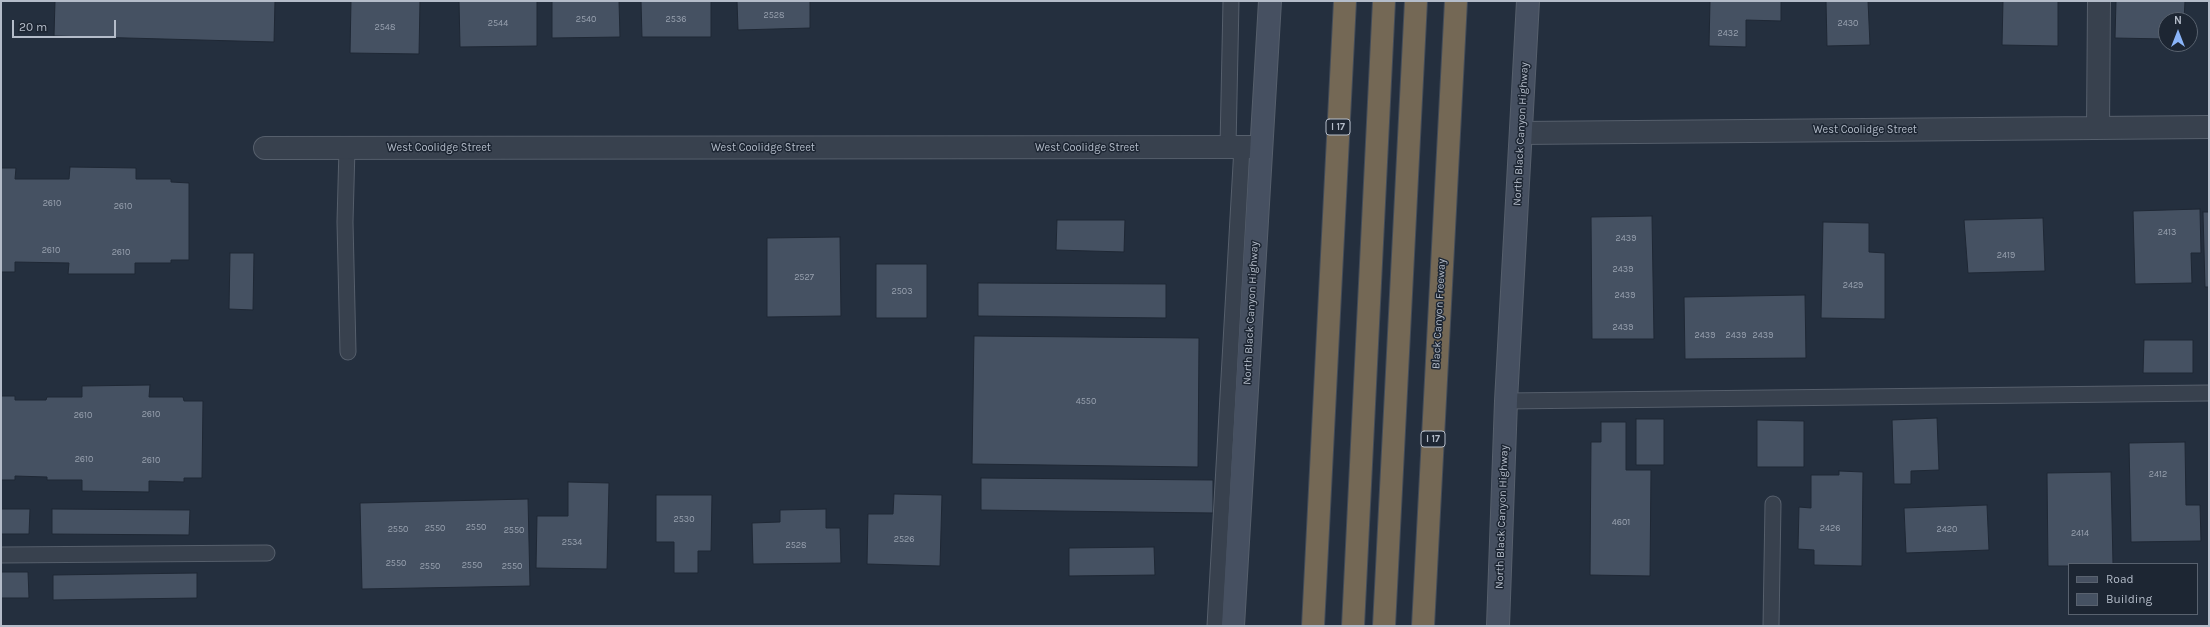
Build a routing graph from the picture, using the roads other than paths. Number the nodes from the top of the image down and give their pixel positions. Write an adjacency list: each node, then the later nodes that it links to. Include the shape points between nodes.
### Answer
1 (1231, 1): 12 (lane)
2 (1270, 1): 12 (main road, North Black Canyon Highway)
3 (1345, 1): 23 (highway, I 17)
4 (1384, 1): 24 (highway)
5 (1416, 1): 25 (highway)
6 (1456, 1): 26 (highway, Black Canyon Freeway / I 17)
7 (1528, 1): 11 (main road, North Black Canyon Highway)
8 (2099, 1): 10 (street)
9 (2209, 127): 10 (street, West Coolidge Street)
10 (2098, 128): 11 (street, West Coolidge Street)
11 (1521, 133): 17 (main road, North Black Canyon Highway)
12 (1243, 147): 14 (street, West Coolidge Street); 21 (lane); 22 (main road, North Black Canyon Highway)
13 (265, 148): 14 (street, West Coolidge Street)
14 (347, 148): 15 (lane, via 345,222)
15 (348, 352)
16 (2209, 393): 17 (lane)
17 (1506, 402): 27 (main road, North Black Canyon Highway)
18 (1773, 504): 28 (lane)
19 (267, 553): 20 (lane)
20 (1, 555)
21 (1215, 626)
22 (1234, 626)
23 (1313, 626)
24 (1353, 626)
25 (1384, 626)
26 (1423, 626)
27 (1498, 626)
28 (1771, 626)

